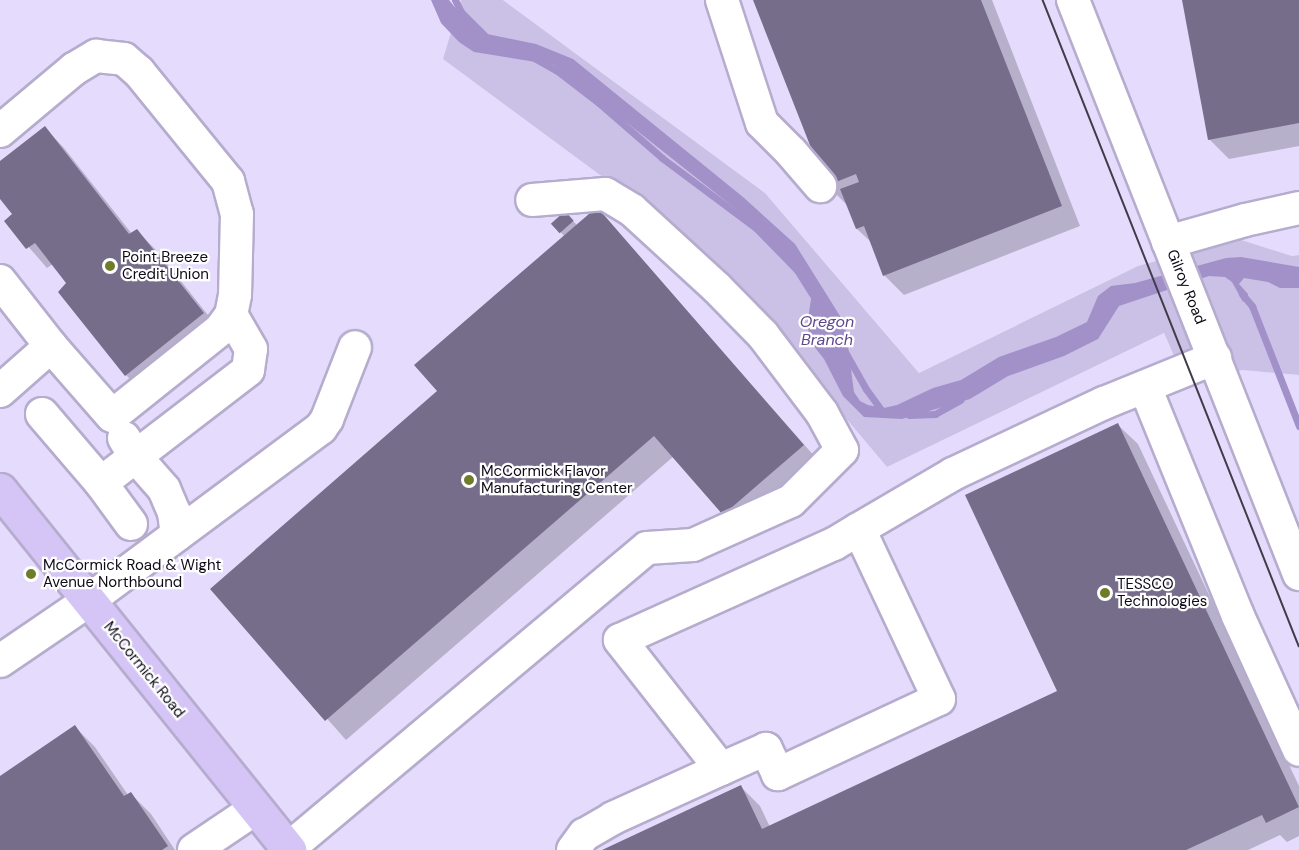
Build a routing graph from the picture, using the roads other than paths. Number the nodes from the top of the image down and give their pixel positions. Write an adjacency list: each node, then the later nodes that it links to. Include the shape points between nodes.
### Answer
1 (722, 0): 4 (street, via 762,123)
2 (1073, 0): 7 (street, Gilroy Road)
3 (0, 131): 9 (street, via 74,69 96,56 124,59 228,181 237,214)
4 (820, 186)
5 (532, 200): 31 (street, via 605,194 632,210 762,335 822,413 842,450 791,501 693,545 647,548)
6 (1299, 207): 7 (street)
7 (1173, 254): 12 (street, Gilroy Road)
8 (0, 281): 10 (street)
9 (231, 315): 17 (street, via 222,328); 18 (street, via 251,350 248,370)
10 (51, 346): 13 (street); 15 (street)
11 (356, 347): 23 (street, via 321,428)
12 (1215, 358): 14 (street); 24 (street, Gilroy Road)
13 (8, 385): 15 (street, via 55,380)
14 (1145, 387): 22 (street, via 953,474); 27 (street)
15 (93, 392): 17 (street)
16 (42, 414): 19 (street)
17 (112, 416): 18 (street)
18 (135, 456): 19 (street); 23 (street, via 164,489 174,512)
19 (101, 483): 21 (street)
20 (0, 490): 25 (main road, McCormick Road)
21 (131, 524)
22 (859, 529): 28 (street, via 834,544 620,640); 28 (street, via 939,699 778,774 766,749)
23 (177, 535): 25 (street)
24 (1299, 574)
25 (88, 601): 26 (street); 29 (main road, McCormick Road)
26 (0, 661)
27 (1299, 750)
28 (722, 769): 32 (street, via 613,818 585,835)
29 (255, 809): 30 (street); 31 (main road, McCormick Road)
30 (194, 850)
31 (288, 850)
32 (573, 850)

